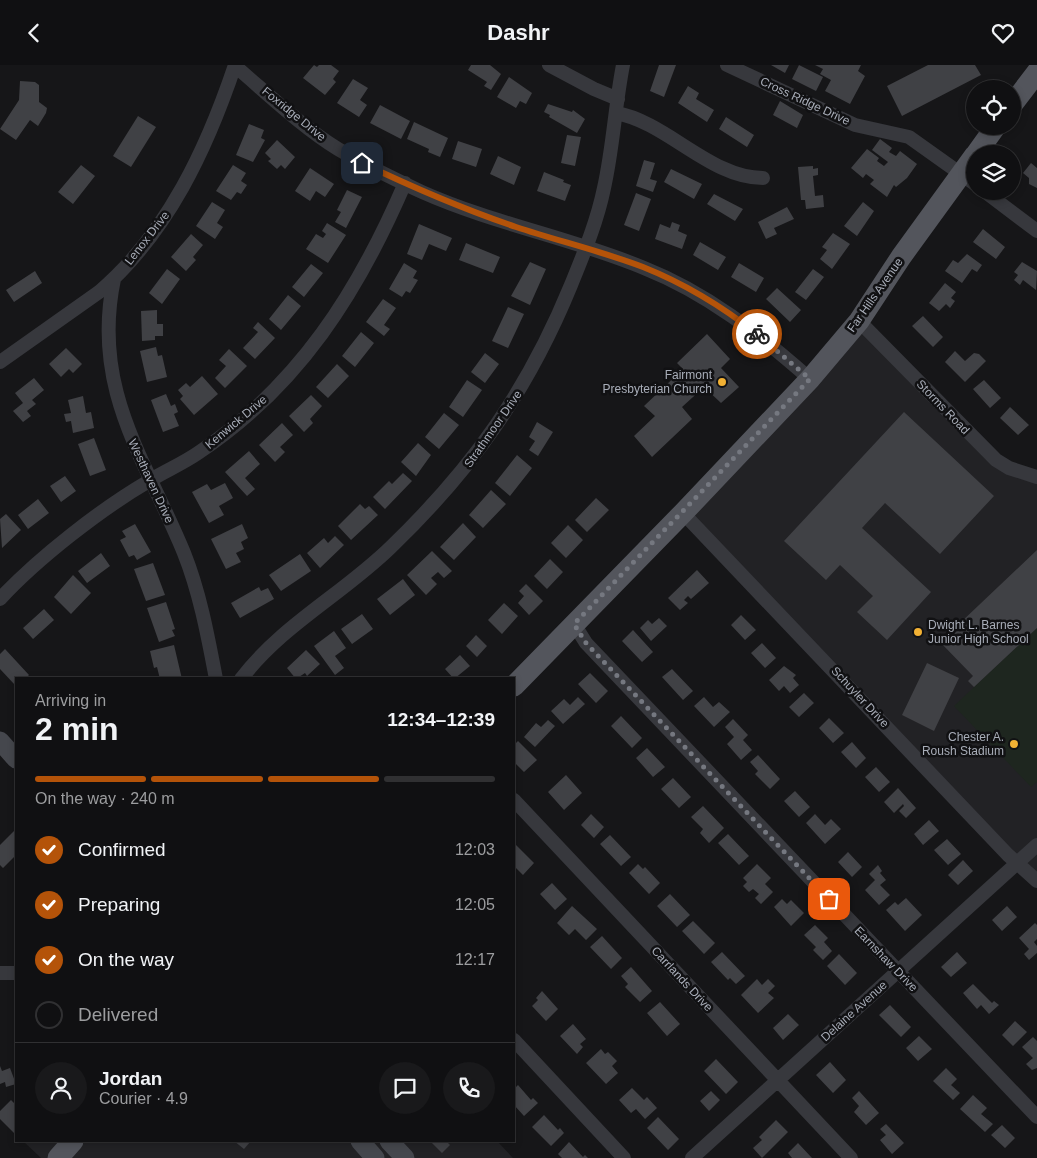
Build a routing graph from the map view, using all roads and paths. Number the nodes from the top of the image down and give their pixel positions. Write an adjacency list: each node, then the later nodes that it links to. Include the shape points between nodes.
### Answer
1 (550, 65): 7 (street)
2 (623, 65): 7 (street)
3 (728, 65): 9 (street, Cross Ridge Drive, via 855,125 908,137)
4 (235, 66): 11 (street, Foxridge Drive, via 337,149); 15 (street, Lenox Drive, via 192,173 174,202)
5 (1037, 72): 6 (main road)
6 (1021, 93)
7 (617, 106): 8 (street, via 736,174); 14 (street, Strathmoor Drive, via 604,189)
8 (763, 177)
9 (966, 178)
10 (966, 181): 16 (main road, Far Hills Avenue, via 901,257)
11 (405, 183): 14 (street, Foxridge Drive, via 516,227); 20 (street, Kenwick Drive, via 363,273 341,308 297,364 230,429 193,457)
12 (996, 200): 13 (street)
13 (1037, 231)
14 (587, 248): 18 (street, Foxridge Drive, via 644,267 715,304); 25 (street, Strathmoor Drive, via 549,337 527,379 480,450 389,550 280,636)
15 (114, 279): 17 (street, Lenox Drive); 20 (street, Westhaven Drive, via 108,323 113,376 129,434)
16 (859, 321): 18 (main road, Far Hills Avenue); 19 (street, Storms Road, via 996,460)
17 (0, 363)
18 (810, 379): 21 (main road, Far Hills Avenue)
19 (1037, 477)
20 (150, 480): 22 (street, Kenwick Drive, via 50,554); 24 (street, Westhaven Drive, via 187,563)
21 (683, 513): 23 (main road, Far Hills Avenue); 31 (street, Schuyler Drive)
22 (0, 599)
23 (574, 624): 26 (main road, Far Hills Avenue); 33 (street, Earnshaw Drive, via 586,643)
24 (216, 677)
25 (243, 677)
26 (515, 685)
27 (0, 741): 28 (main road)
28 (15, 758)
29 (515, 801): 37 (street, Carrlands Drive)
30 (1037, 845): 31 (street, Delaine Avenue)
31 (1017, 863): 32 (street, Schuyler Drive); 33 (street, Delaine Avenue)
32 (1037, 881)
33 (898, 971): 37 (street, Delaine Avenue); 38 (street, Earnshaw Drive)
34 (0, 973): 35 (street)
35 (15, 973)
36 (515, 1041): 45 (street)
37 (778, 1080): 46 (street, Delaine Avenue); 47 (street, Carrlands Drive)
38 (1037, 1117)
39 (72, 1142): 42 (main road)
40 (361, 1142): 43 (main road)
41 (390, 1142): 44 (main road)
42 (58, 1158)
43 (376, 1158)
44 (404, 1158)
45 (624, 1158)
46 (692, 1158)
47 (852, 1158)

